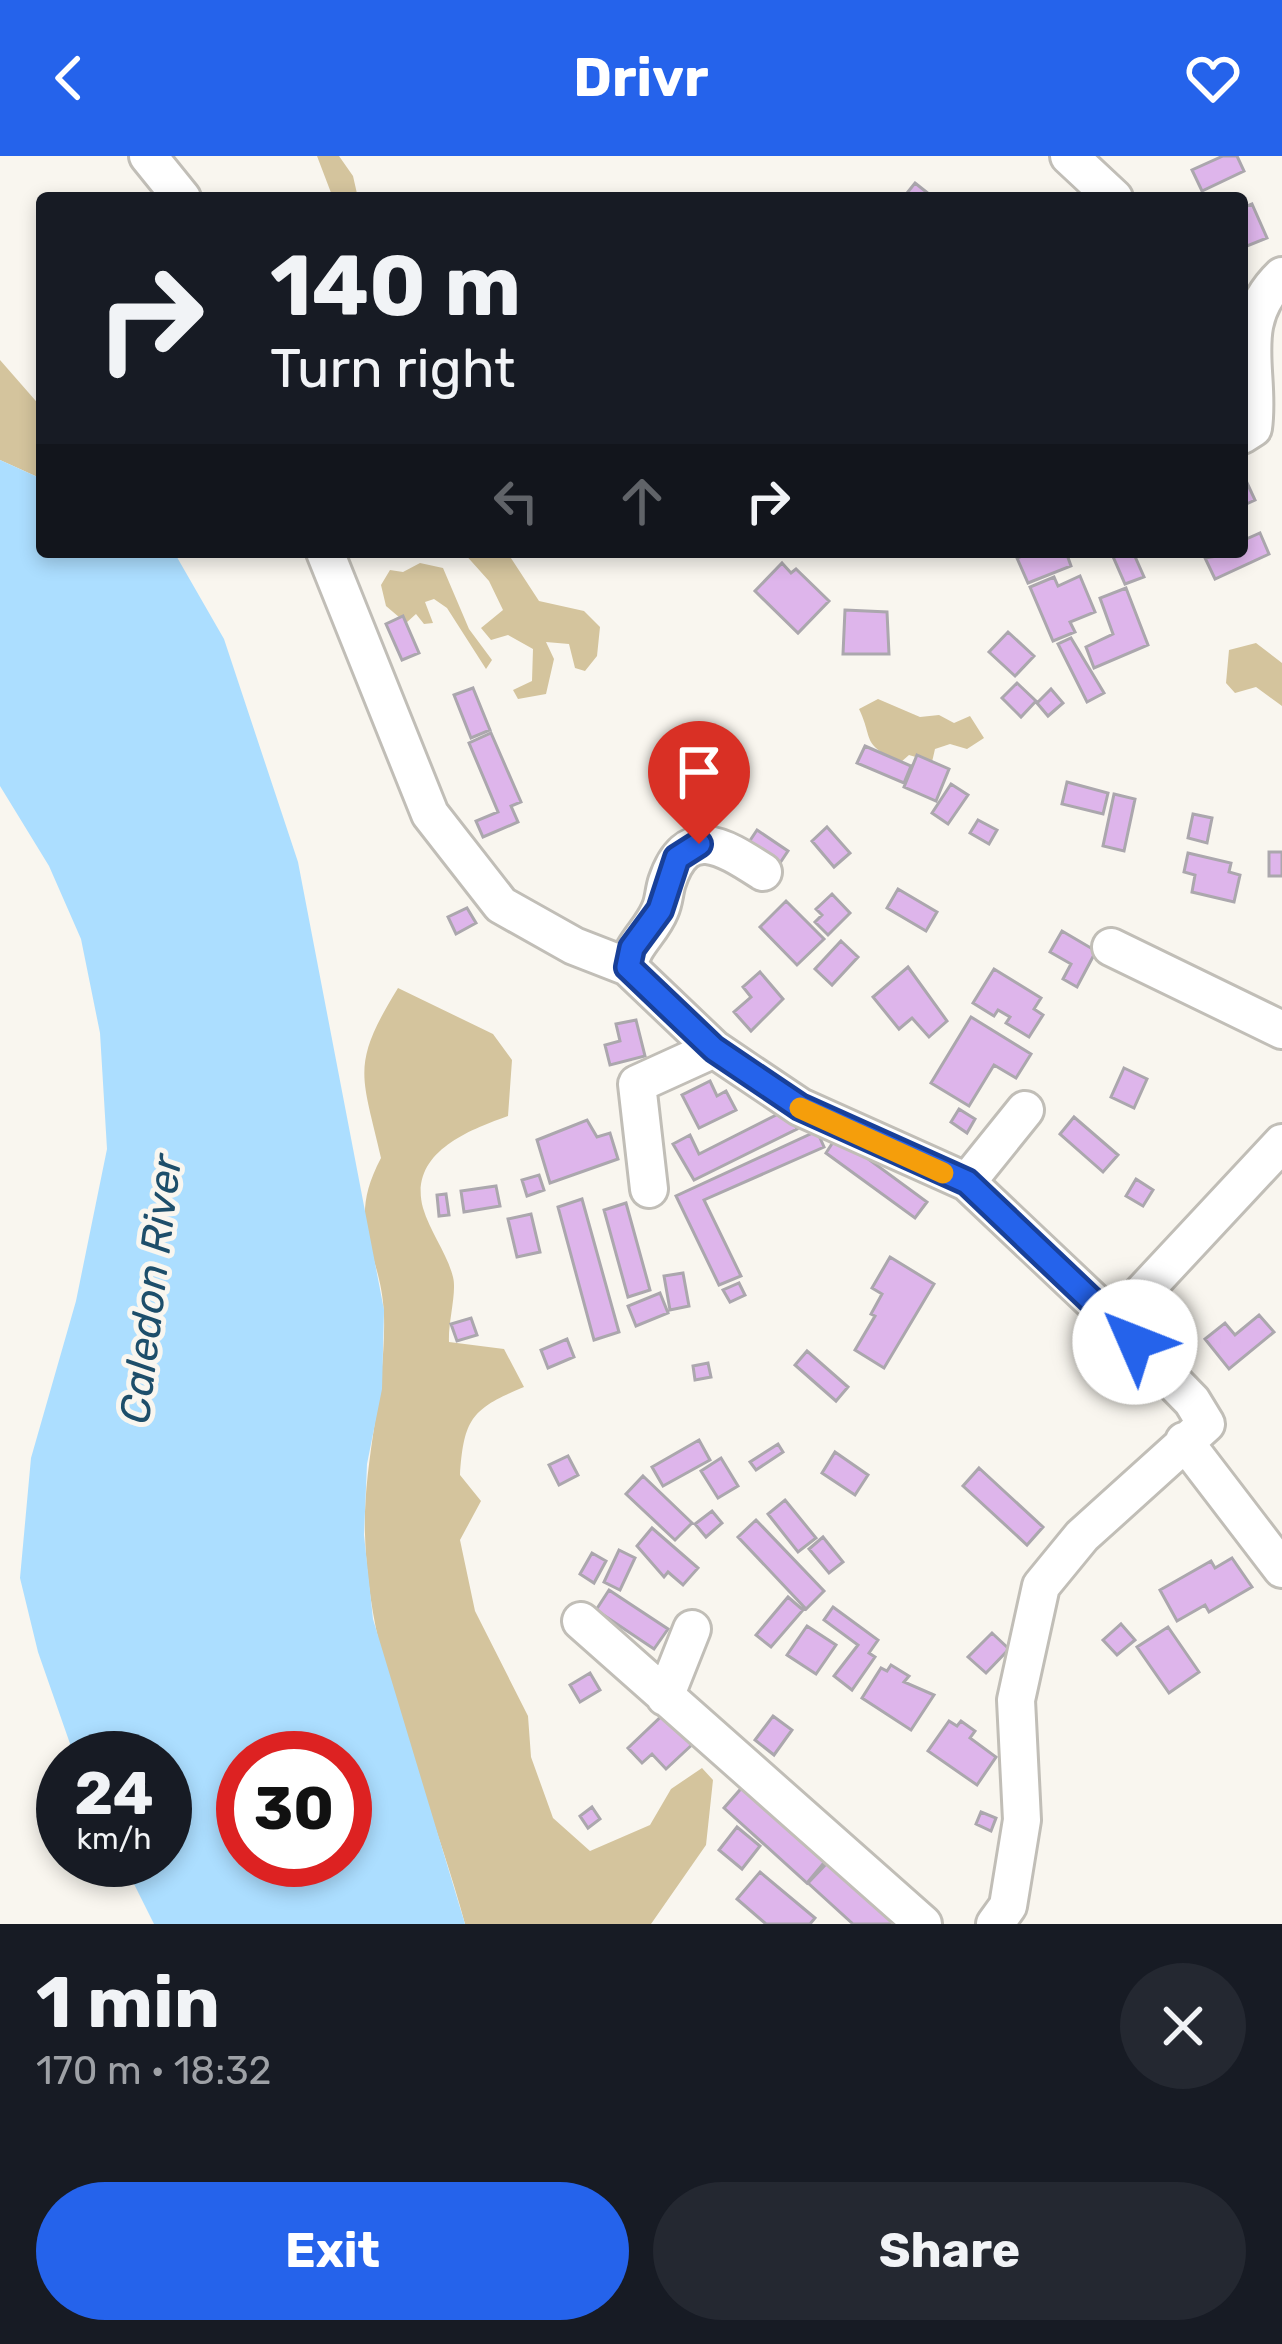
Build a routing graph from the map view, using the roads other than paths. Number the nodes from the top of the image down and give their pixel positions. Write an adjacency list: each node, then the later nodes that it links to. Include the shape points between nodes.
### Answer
1 (148, 156): 3 (street)
2 (1069, 156): 4 (street)
3 (177, 192)
4 (1108, 192)
5 (1262, 289): 7 (street)
6 (1248, 365): 8 (street, via 1255,412)
7 (1248, 365)
8 (1248, 431)
9 (327, 558): 12 (street, via 430,814 501,905)
10 (763, 872): 12 (street, via 721,846 699,844 677,858)
11 (1111, 947): 13 (street)
12 (628, 967): 14 (street)
13 (1282, 1030)
14 (714, 1049): 17 (street, via 800,1107); 18 (street, via 637,1084)
15 (1024, 1110): 17 (street)
16 (1282, 1142): 19 (street)
17 (967, 1182): 19 (street)
18 (649, 1189)
19 (1115, 1322): 20 (street, via 1206,1424)
20 (1184, 1441): 21 (street); 26 (street, via 1041,1586 1016,1700 1022,1820 1008,1906)
21 (1282, 1568)
22 (580, 1622): 24 (street)
23 (692, 1629): 24 (street)
24 (665, 1697): 25 (street)
25 (923, 1924)
26 (995, 1924)

